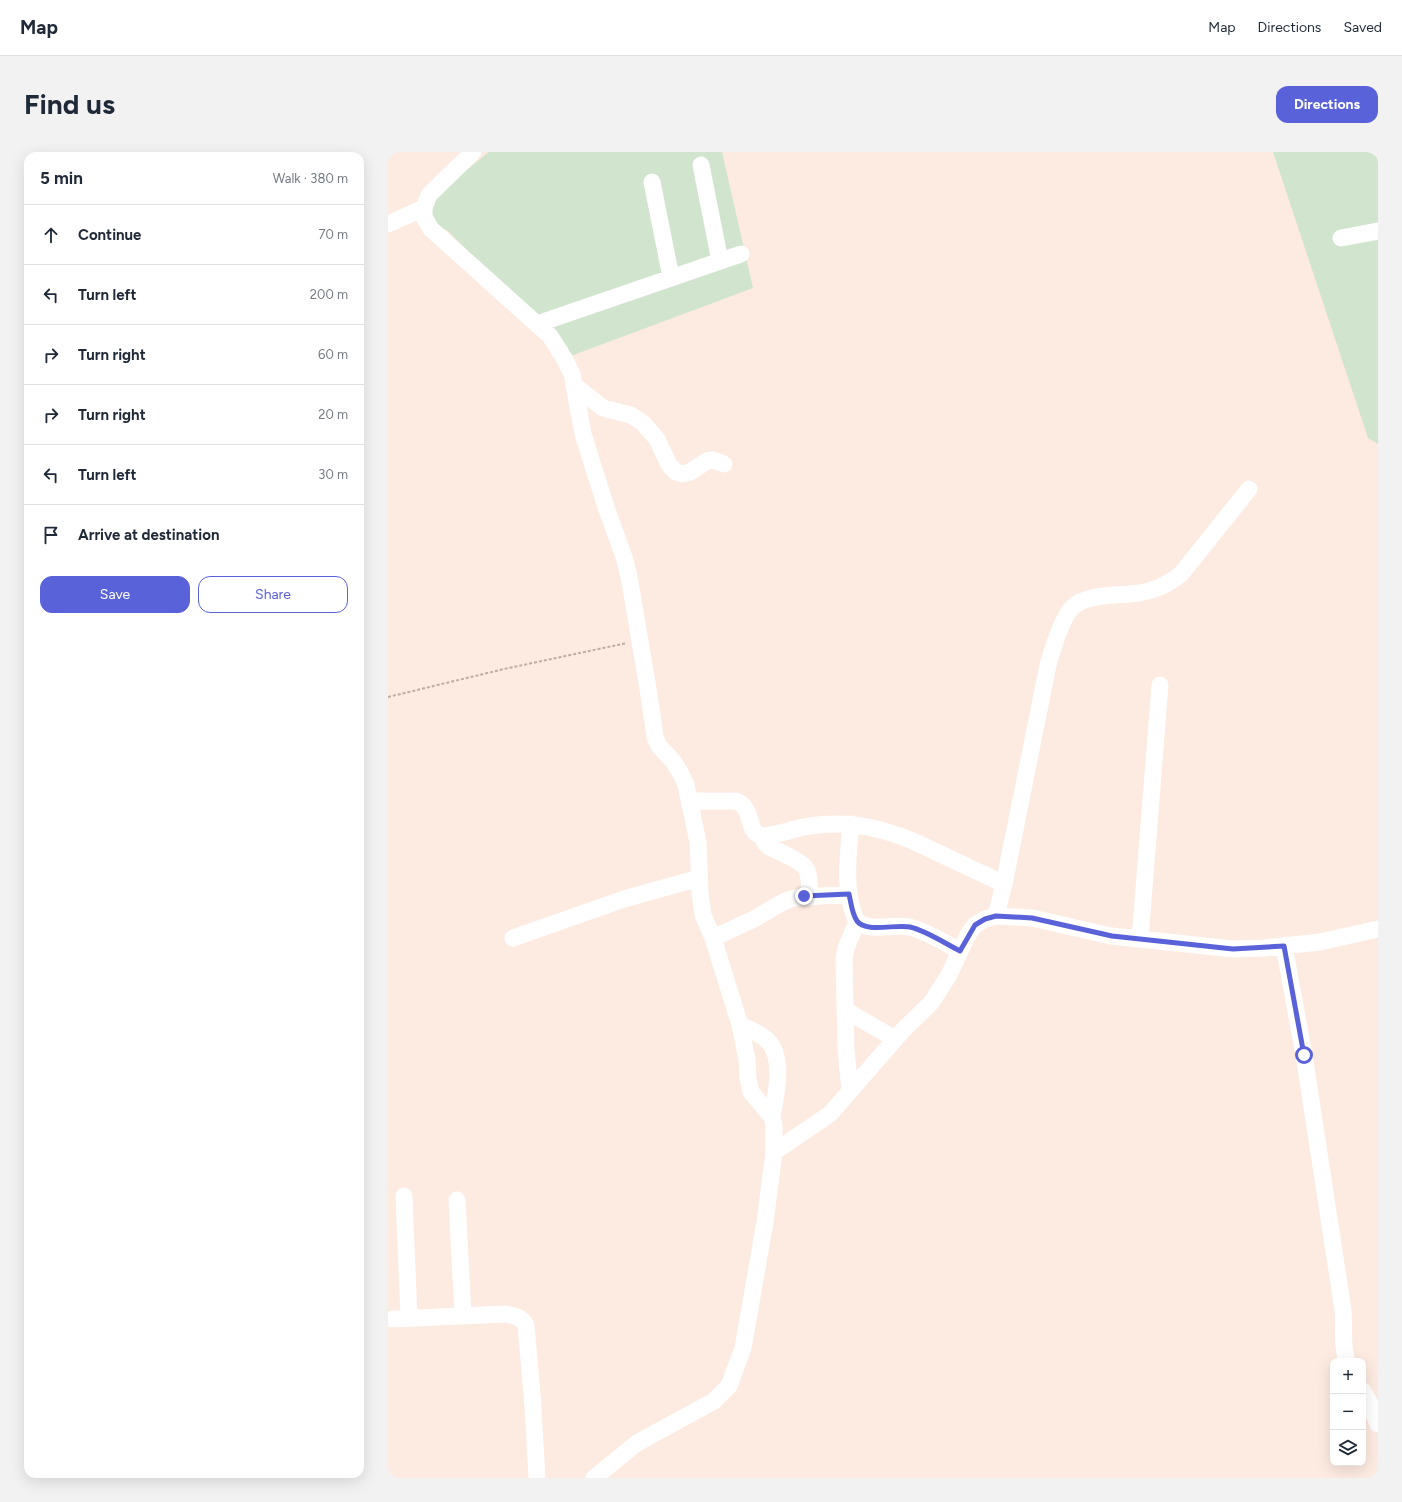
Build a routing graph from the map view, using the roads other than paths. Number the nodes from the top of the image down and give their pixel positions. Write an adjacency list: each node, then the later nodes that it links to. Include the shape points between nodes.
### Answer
1 (473, 152): 4 (street, via 429,195)
2 (701, 165): 9 (street)
3 (652, 182): 10 (street)
4 (424, 208): 5 (street); 11 (street, via 424,217 430,229)
5 (388, 224)
6 (1378, 231): 7 (street)
7 (1341, 238)
8 (741, 254): 9 (street)
9 (720, 261): 10 (street)
10 (671, 278): 11 (street)
11 (537, 324): 12 (street, via 550,336 564,358)
12 (575, 386): 13 (street, via 603,408 631,415 643,423 657,439 668,465 676,472 690,472 713,460); 16 (street, via 583,434 625,560 655,737 681,774)
13 (724, 464)
14 (1249, 489): 20 (street, via 1181,574 1169,583 1141,593 1082,600 1072,607 1065,617 1048,665)
15 (1160, 684): 28 (street)
16 (689, 801): 18 (street, via 742,803 756,835); 19 (street, via 698,842)
17 (850, 824): 18 (street, via 820,824); 20 (street, via 870,826 897,835); 21 (street, via 847,870)
18 (762, 836): 22 (street, via 769,847 806,868)
19 (699, 878): 26 (street, via 624,899); 27 (street, via 703,915)
20 (1004, 884): 23 (street)
21 (849, 894): 22 (street); 24 (street)
22 (810, 896): 27 (street, via 783,902)
23 (996, 916): 28 (street, via 1032,918 1112,936); 30 (street, via 975,925)
24 (857, 922): 30 (street, via 870,927 910,927); 31 (street, via 844,958)
25 (1378, 930): 29 (street, via 1320,942)
26 (513, 938)
27 (713, 938): 32 (street)
28 (1140, 939): 29 (street, via 1233,949)
29 (1284, 946): 42 (street, via 1329,1213 1343,1310 1343,1350)
30 (960, 951): 33 (street, via 942,988 931,1003)
31 (845, 1010): 33 (street); 34 (street)
32 (740, 1025): 35 (street, via 751,1092); 35 (street, via 764,1036 776,1053 776,1096)
33 (895, 1039): 34 (street)
34 (850, 1091): 36 (street, via 830,1114)
35 (772, 1117): 36 (street)
36 (774, 1152): 46 (street, via 765,1222 742,1348 729,1386 714,1400 637,1443)
37 (404, 1196): 40 (street)
38 (457, 1200): 39 (street)
39 (463, 1316): 40 (street); 45 (street, via 505,1314 517,1316 526,1325)
40 (409, 1318): 41 (street)
41 (393, 1319)
42 (1346, 1358)
43 (1365, 1394): 44 (street)
44 (1378, 1424)
45 (537, 1478)
46 (594, 1478)

